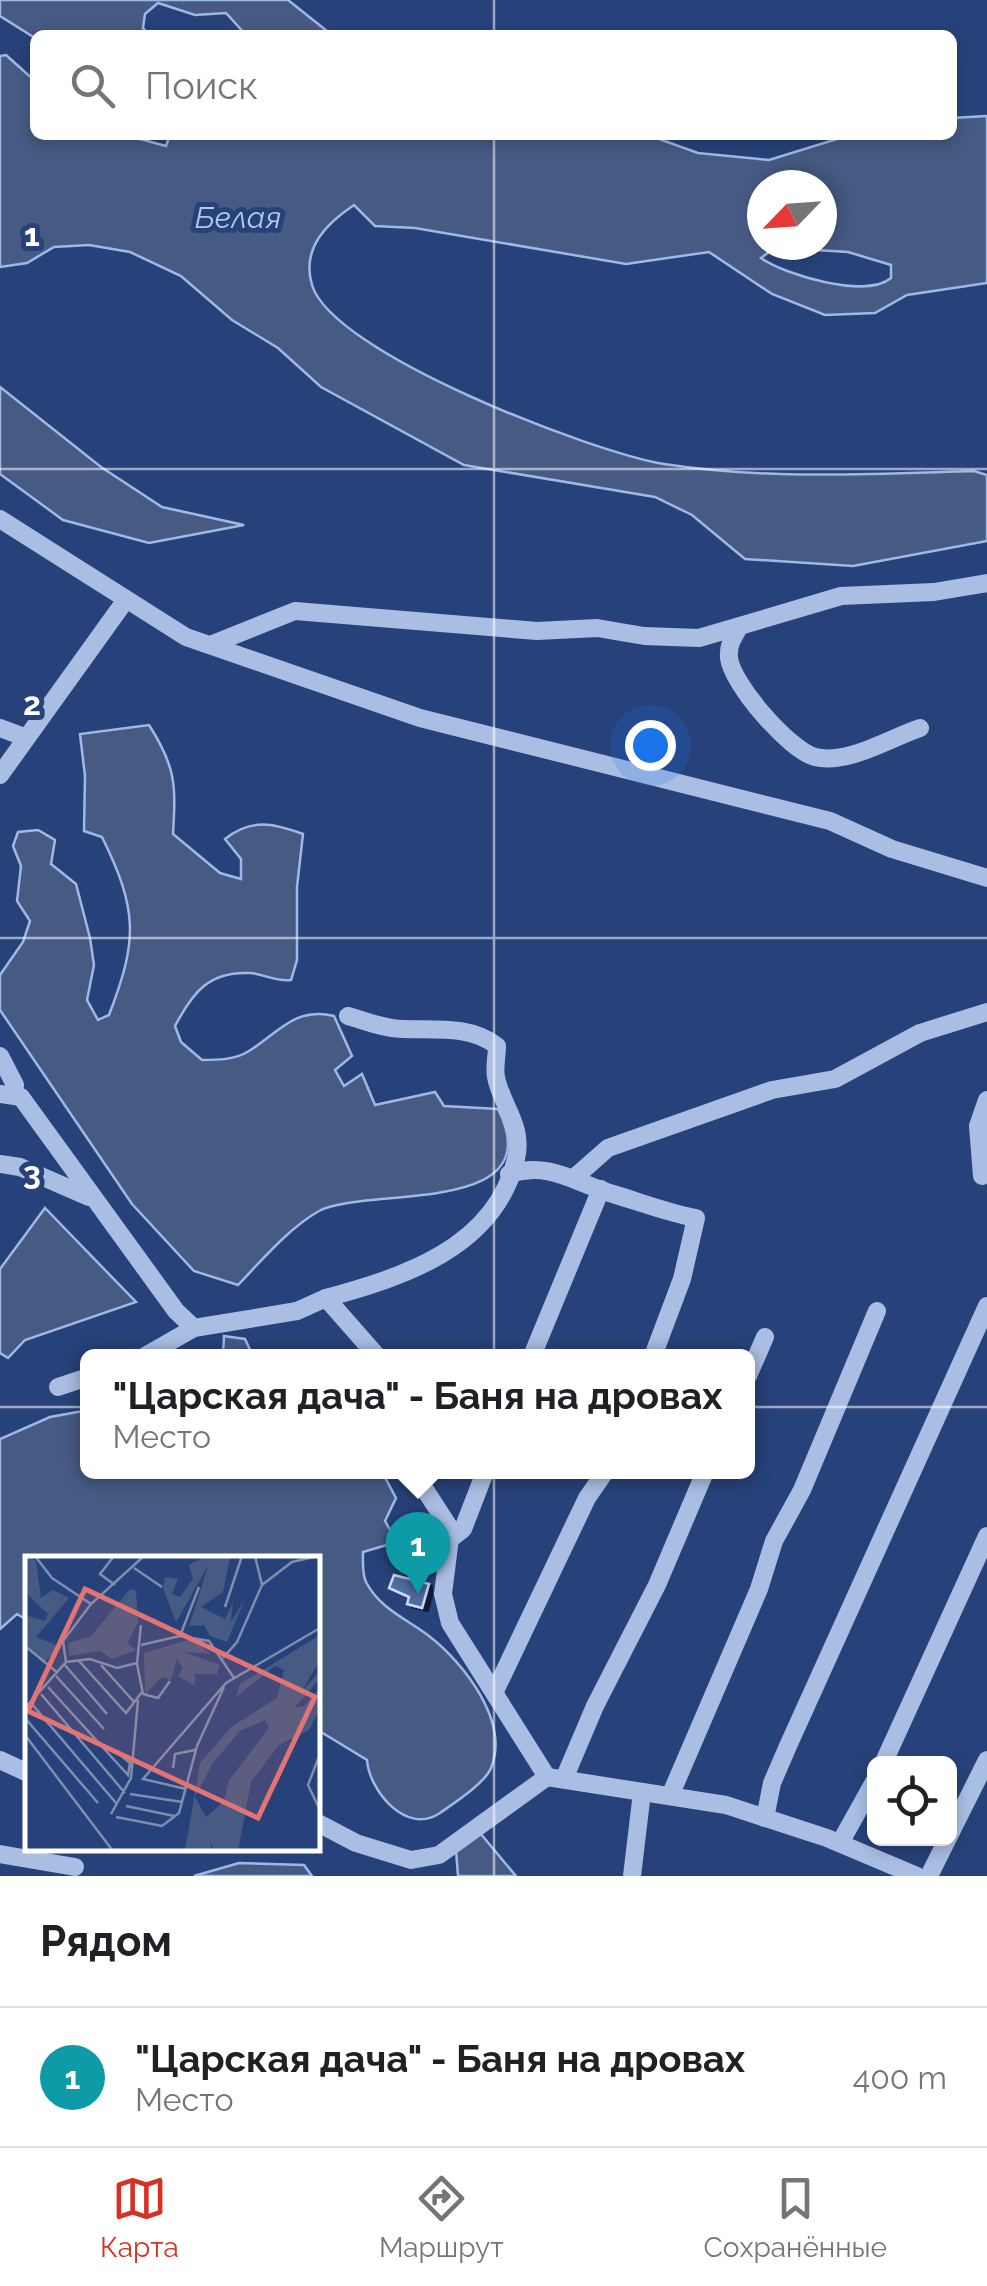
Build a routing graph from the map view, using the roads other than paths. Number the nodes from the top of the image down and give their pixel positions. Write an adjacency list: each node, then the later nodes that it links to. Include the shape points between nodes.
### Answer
1 (0, 519): 3 (lane)
2 (987, 583): 4 (lane, via 841,596)
3 (125, 600): 5 (lane, via 186,638); 8 (lane)
4 (738, 629): 5 (lane, via 699,638 644,636 295,611); 7 (lane, via 729,662 740,685 796,747 816,757 843,756)
5 (210, 645): 10 (lane, via 420,718 830,821)
6 (0, 728): 8 (lane)
7 (920, 728)
8 (24, 737): 9 (lane)
9 (0, 775)
10 (987, 878)
11 (987, 1012): 19 (lane, via 920,1032 835,1079 772,1090 608,1148)
12 (348, 1016): 17 (lane, via 402,1030 458,1031 496,1046 496,1078 516,1128 517,1158)
13 (0, 1056): 14 (lane, via 16,1085)
14 (7, 1094): 21 (lane, via 32,1110)
15 (987, 1100): 18 (lane, via 978,1126)
16 (0, 1164): 21 (lane, via 20,1166)
17 (509, 1174): 19 (lane, via 529,1168); 22 (lane, via 485,1216 451,1250 422,1268)
18 (982, 1176)
19 (575, 1177): 20 (lane)
20 (601, 1188): 29 (lane); 30 (lane, via 696,1218)
21 (94, 1199): 25 (lane)
22 (326, 1298): 25 (lane, via 298,1311); 28 (lane)
23 (987, 1306): 49 (lane, via 772,1782)
24 (877, 1311): 48 (lane)
25 (194, 1328): 27 (lane)
26 (766, 1337): 31 (lane)
27 (157, 1349)
28 (370, 1349)
29 (535, 1349)
30 (655, 1349)
31 (755, 1361)
32 (80, 1380): 33 (lane)
33 (58, 1387)
34 (421, 1479): 39 (lane)
35 (483, 1479): 39 (lane, via 463,1528)
36 (600, 1479): 40 (lane)
37 (702, 1479): 45 (lane, via 657,1585)
38 (987, 1536): 41 (lane)
39 (450, 1539): 40 (lane, via 443,1594 450,1622)
40 (495, 1691): 45 (lane)
41 (887, 1756)
42 (0, 1760): 44 (lane)
43 (987, 1760): 58 (lane)
44 (25, 1772)
45 (555, 1778): 46 (lane); 53 (lane, via 440,1855 411,1860)
46 (642, 1792): 48 (lane); 56 (lane)
47 (867, 1795): 51 (lane)
48 (670, 1796): 49 (lane)
49 (765, 1818): 51 (lane)
50 (320, 1824): 53 (lane)
51 (840, 1843): 57 (lane)
52 (0, 1854): 54 (lane)
53 (390, 1854): 55 (lane)
54 (76, 1864)
55 (398, 1876)
56 (632, 1876)
57 (917, 1876)
58 (930, 1876)

